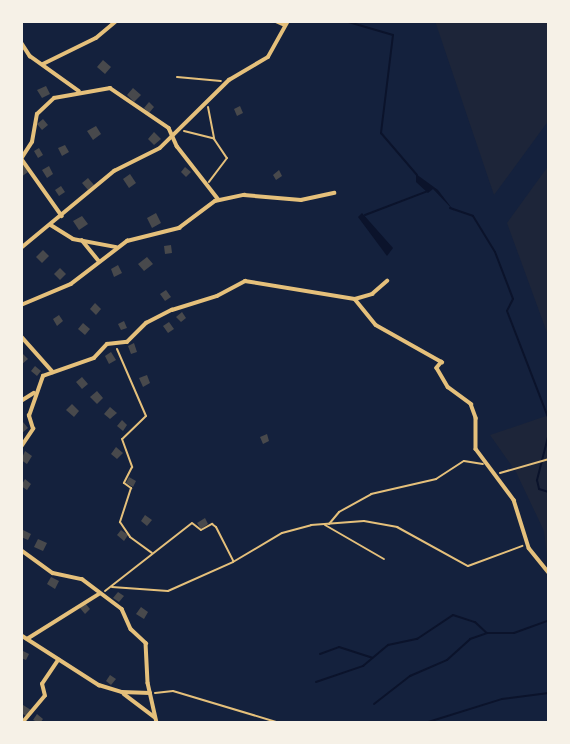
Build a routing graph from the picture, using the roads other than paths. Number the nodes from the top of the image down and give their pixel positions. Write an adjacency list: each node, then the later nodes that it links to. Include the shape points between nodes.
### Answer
1 (116, 21): 5 (street, via 96,38)
2 (276, 21): 3 (street)
3 (286, 22): 7 (street, via 268,57 229,80)
4 (21, 42): 5 (street)
5 (43, 64): 6 (street)
6 (79, 91): 7 (street, via 117,90); 8 (street, via 54,98 37,114 32,142)
7 (174, 135): 10 (street, via 177,146); 11 (street, via 160,148 114,171)
8 (21, 158): 11 (street)
9 (334, 193): 10 (street, via 301,201 244,195)
10 (219, 200): 14 (street, via 179,228 139,236)
11 (62, 216): 12 (street)
12 (51, 225): 13 (street, via 67,237); 15 (street)
13 (82, 240): 14 (street); 16 (street)
14 (116, 247): 16 (street)
15 (21, 248)
16 (98, 260): 19 (street, via 71,285)
17 (387, 281): 18 (street, via 372,294)
18 (355, 299): 21 (street, via 245,281 146,323 127,342 107,344 94,358); 26 (street, via 376,325 442,362 437,368 448,387 471,404 476,449 514,500 529,548)
19 (21, 305)
20 (21, 336): 21 (street)
21 (53, 372): 22 (street, via 43,376)
22 (36, 392): 23 (street); 24 (street, via 29,416 33,429)
23 (21, 401)
24 (21, 447)
25 (21, 550): 27 (street, via 53,573 73,574)
26 (549, 573)
27 (101, 594): 28 (street); 31 (street, via 122,608 131,629 146,643)
28 (23, 637): 29 (street)
29 (58, 660): 30 (street, via 99,685); 33 (street, via 42,684 45,696 30,718)
30 (122, 692): 31 (street); 32 (street)
31 (150, 693): 32 (street)
32 (157, 720)
33 (22, 721)

